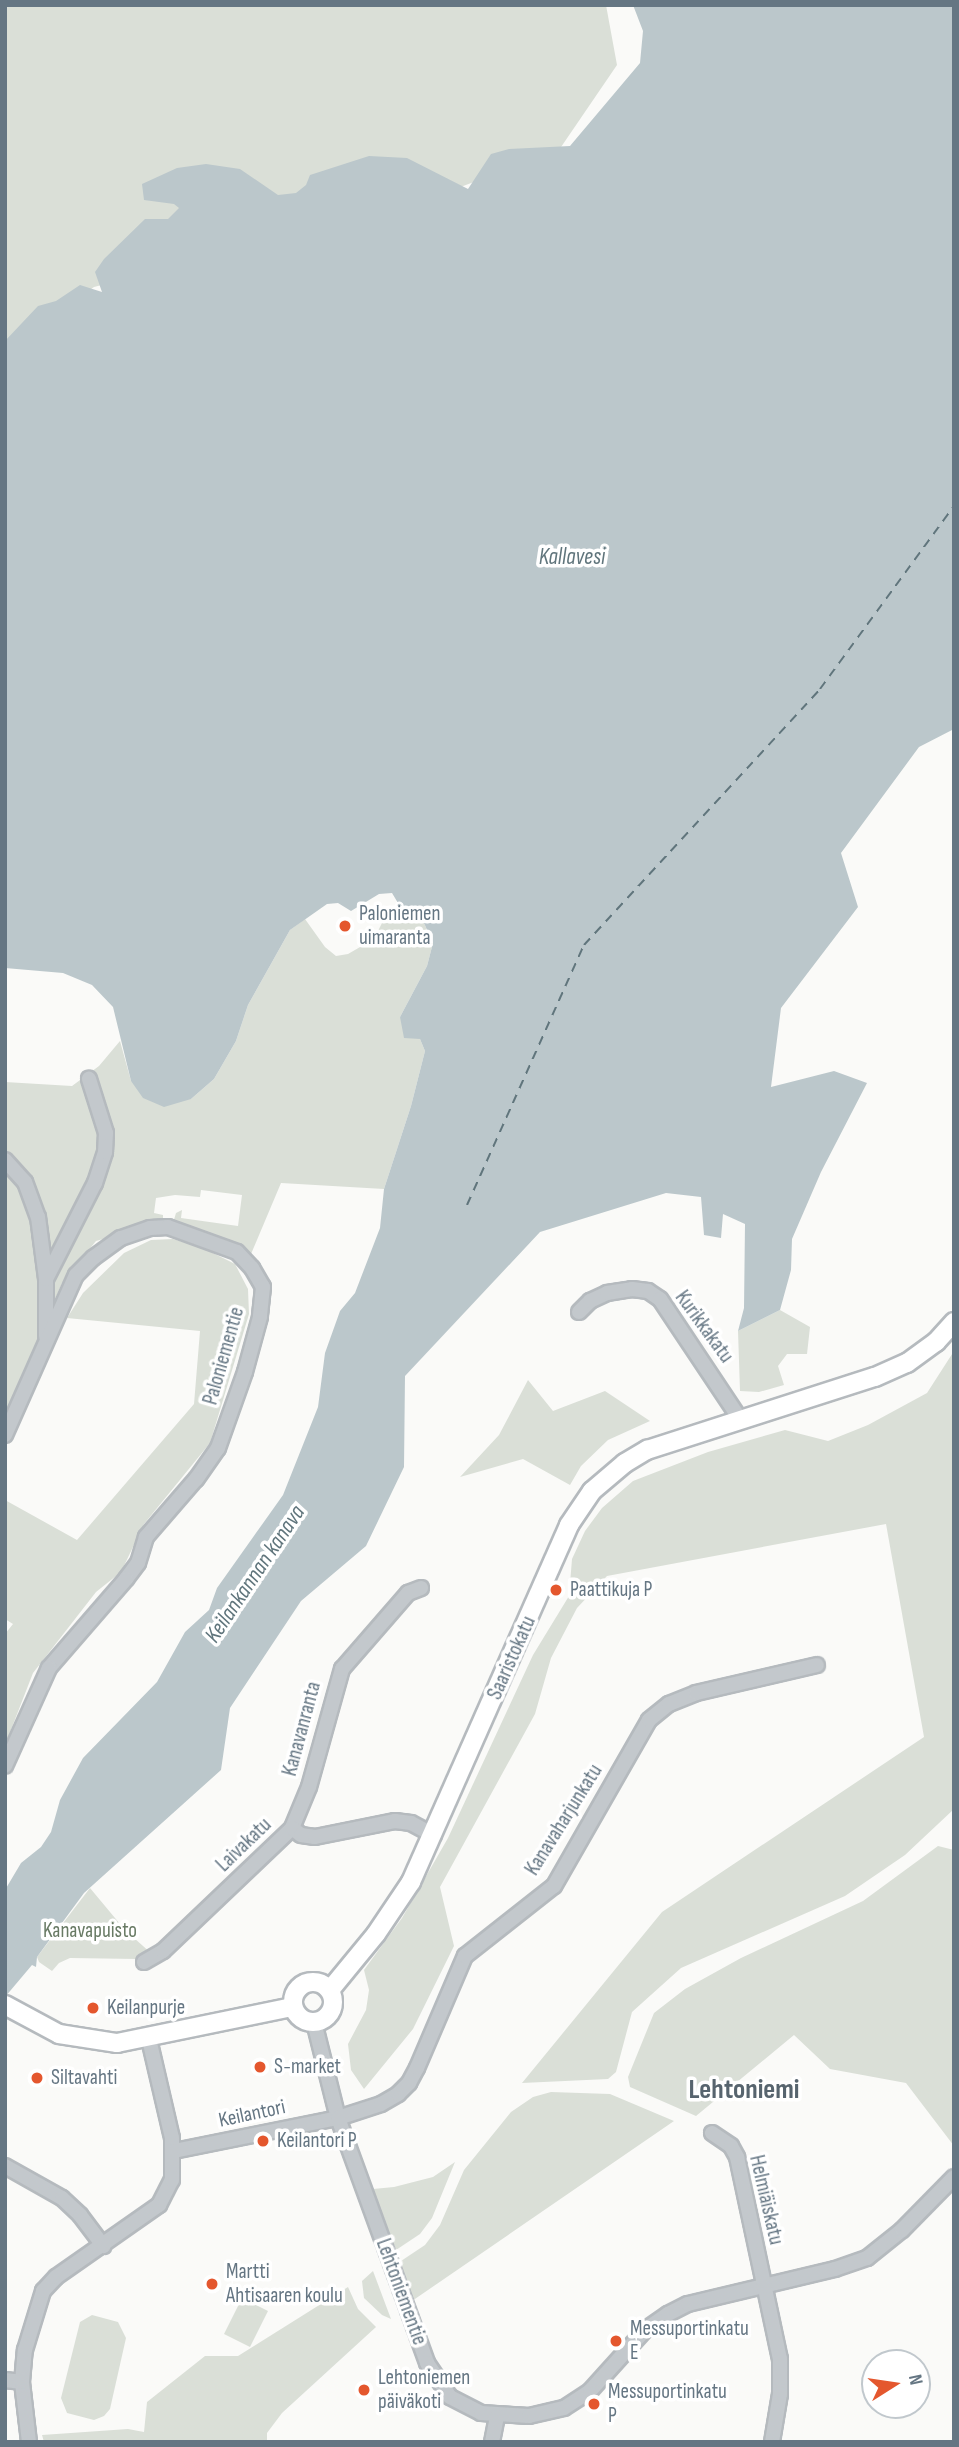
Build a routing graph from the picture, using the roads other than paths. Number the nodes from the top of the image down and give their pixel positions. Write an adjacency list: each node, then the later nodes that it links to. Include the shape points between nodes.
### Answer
1 (89, 1079): 3 (street, via 106,1133 105,1152)
2 (5, 1160): 3 (street, via 30,1192)
3 (46, 1279): 6 (street)
4 (579, 1312): 7 (street, Kurikkakatu, via 607,1293 648,1291 660,1299)
5 (954, 1322): 7 (main road, Saaristokatu, via 907,1363)
6 (46, 1341): 8 (street, Paloniementie); 11 (street, Paloniementie, via 76,1275 121,1238 150,1228 184,1231 237,1252 263,1287 257,1328 218,1448 146,1537 138,1563 126,1579 48,1668)
7 (740, 1419): 13 (main road, Saaristokatu, via 647,1450 592,1491 569,1525)
8 (5, 1435)
9 (421, 1588): 12 (street, Kanavanranta, via 408,1593 342,1669 309,1787)
10 (817, 1665): 20 (street, Kanavaharjunkatu, via 696,1693 669,1704 649,1720 554,1885 465,1956 410,2083 381,2104)
11 (5, 1766)
12 (292, 1828): 13 (street, Laivakatu, via 315,1837 396,1821); 14 (street, Laivakatu, via 163,1951)
13 (434, 1835): 15 (main road, Saaristokatu, via 411,1882)
14 (144, 1962)
15 (330, 1990): 17 (main road, via 321,1983 304,1983 293,1996); 18 (main road, via 332,2008 325,2018)
16 (5, 2005): 19 (main road, via 59,2034 117,2043)
17 (293, 2007): 18 (main road, via 299,2017); 19 (main road)
18 (314, 2022): 20 (street, Lehtoniementie)
19 (149, 2039): 22 (street)
20 (338, 2118): 22 (street, Keilantori); 29 (street, Lehtoniementie, via 433,2375 450,2397)
21 (712, 2133): 26 (street, Helmiäiskatu, via 731,2146 737,2157)
22 (174, 2151): 25 (street, via 172,2180 159,2205)
23 (5, 2166): 25 (street, via 62,2198)
24 (954, 2178): 26 (street, Lehtoniementie, via 867,2258)
25 (103, 2246): 28 (street, via 43,2291 31,2325)
26 (764, 2287): 29 (street, Lehtoniementie, via 688,2304 668,2314 645,2330 590,2391 564,2408 529,2416); 32 (street, Helmiäiskatu, via 780,2359)
27 (5, 2380): 28 (street)
28 (22, 2382): 30 (street)
29 (497, 2416): 31 (street)
30 (29, 2442)
31 (492, 2442)
32 (772, 2442)

